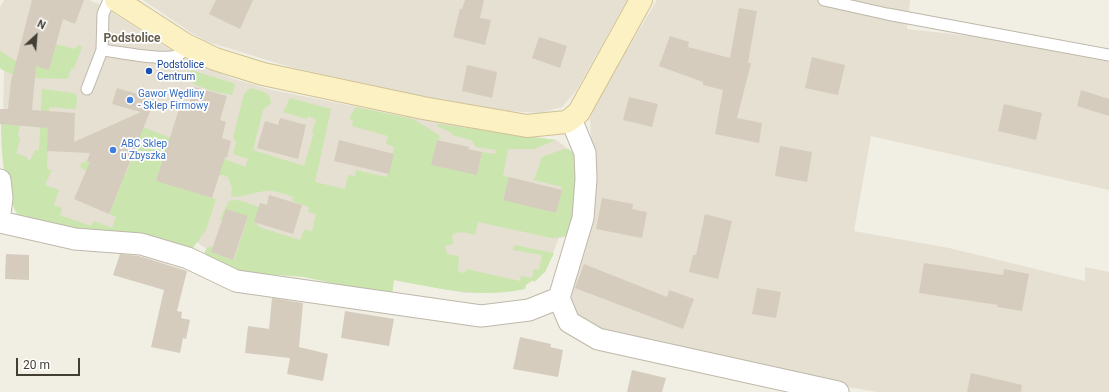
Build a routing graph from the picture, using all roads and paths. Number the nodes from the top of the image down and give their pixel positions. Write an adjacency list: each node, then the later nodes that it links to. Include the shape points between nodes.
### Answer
1 (109, 0): 6 (lane, via 103,14)
2 (116, 0): 5 (street)
3 (641, 0): 9 (street, via 584,105)
4 (824, 0): 7 (lane)
5 (186, 45): 6 (lane, via 183,52 177,56 166,58); 9 (street, via 215,59 263,74 423,108 527,126 553,124)
6 (102, 50): 8 (lane)
7 (1109, 55)
8 (86, 89)
9 (572, 119): 13 (street, via 585,153 586,180 583,218)
10 (0, 180): 11 (street)
11 (0, 213)
12 (0, 222): 13 (street, via 75,239 141,244 188,258 236,281 481,316 529,310)
13 (559, 298): 14 (street, via 569,322 598,339)
14 (838, 392)

